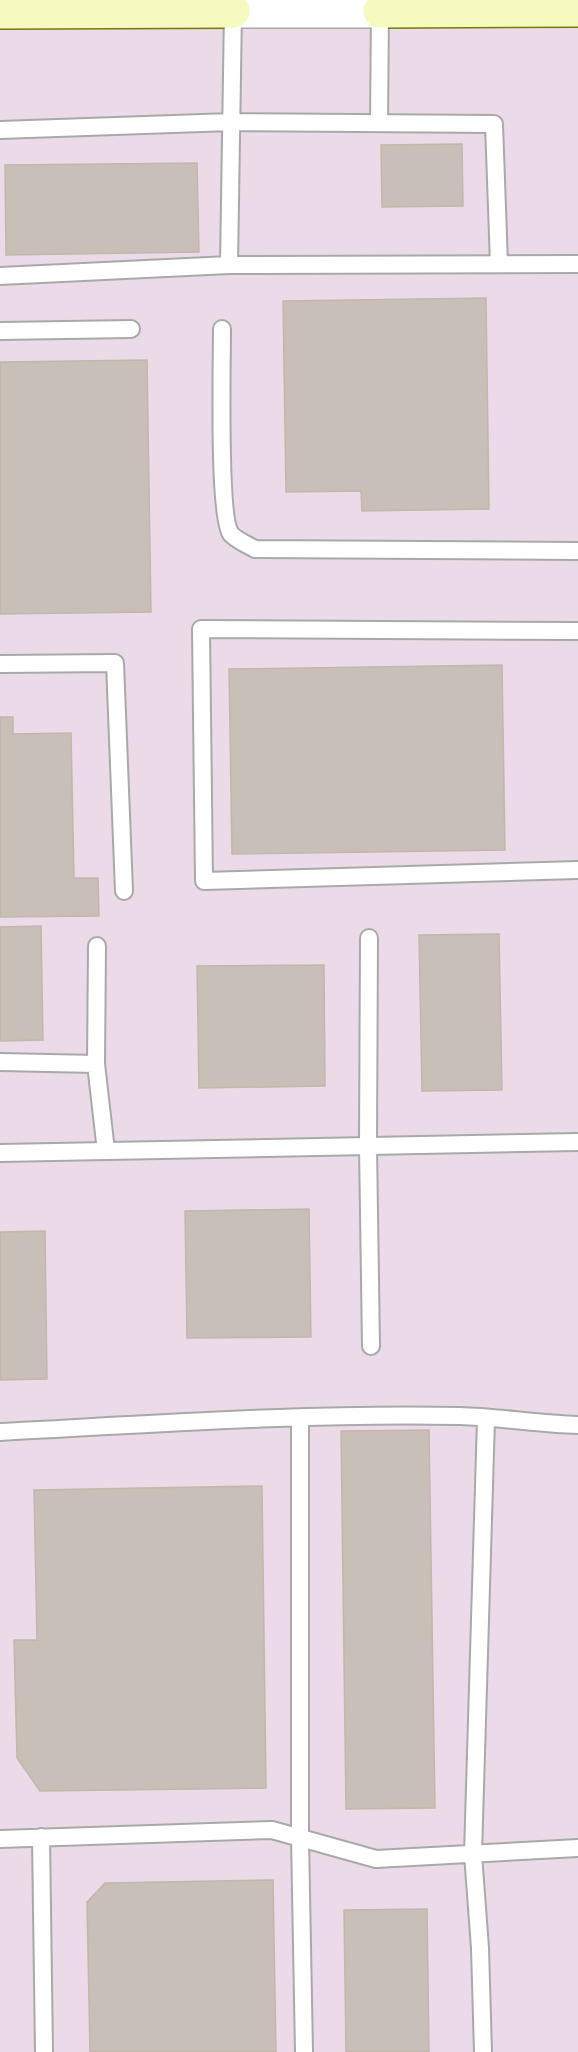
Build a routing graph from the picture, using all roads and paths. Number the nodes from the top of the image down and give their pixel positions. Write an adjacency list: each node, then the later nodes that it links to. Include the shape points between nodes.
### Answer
1 (302, 6): 3 (street); 4 (street)
2 (578, 10): 4 (street)
3 (232, 11): 5 (street); 6 (lane)
4 (380, 11): 7 (lane)
5 (0, 12)
6 (231, 122): 7 (lane); 8 (lane); 11 (lane)
7 (379, 123): 9 (lane, via 494,124)
8 (0, 130)
9 (499, 264): 10 (lane); 11 (lane)
10 (578, 264)
11 (229, 265): 12 (lane)
12 (0, 276)
13 (131, 329): 15 (lane)
14 (222, 329): 16 (lane, via 225,519 231,534 255,549)
15 (0, 331)
16 (578, 551)
17 (578, 630): 19 (lane, via 201,629 204,881)
18 (0, 664): 20 (lane, via 116,663)
19 (578, 870)
20 (124, 891)
21 (369, 938): 26 (lane)
22 (97, 946): 24 (lane)
23 (0, 1062): 24 (lane)
24 (96, 1064): 27 (lane)
25 (578, 1142): 26 (lane)
26 (368, 1146): 27 (lane); 29 (lane)
27 (106, 1151): 28 (lane)
28 (0, 1154)
29 (371, 1346)
30 (300, 1418): 31 (lane); 33 (lane); 35 (lane)
31 (486, 1419): 32 (lane); 38 (lane)
32 (578, 1425)
33 (0, 1432)
34 (41, 1837): 35 (lane, via 272,1830); 36 (lane); 39 (lane)
35 (300, 1838): 38 (lane, via 376,1859); 40 (lane)
36 (0, 1839)
37 (578, 1848): 38 (lane)
38 (473, 1854): 41 (lane)
39 (44, 2052)
40 (304, 2052)
41 (483, 2052)

